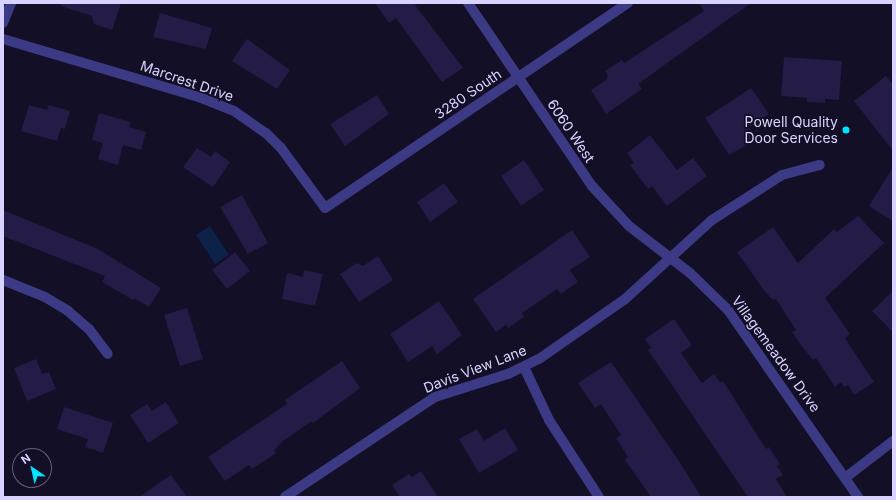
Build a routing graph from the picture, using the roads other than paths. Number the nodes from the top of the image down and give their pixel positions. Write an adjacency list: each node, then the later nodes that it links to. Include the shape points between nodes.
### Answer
1 (11, 3): 4 (street)
2 (468, 3): 6 (street, 6060 West)
3 (628, 3): 6 (street, 3280 South)
4 (3, 23)
5 (3, 39): 8 (street, Marcrest Drive, via 198,97 234,111 266,133 281,148)
6 (518, 77): 8 (street, 3280 South); 9 (street, 6060 West, via 604,201 629,226)
7 (820, 165): 9 (street, Davis View Lane, via 797,170 768,183 703,227)
8 (325, 208)
9 (670, 259): 12 (street, Davis View Lane, via 610,311); 14 (street, Villagemeadow Drive, via 703,284 741,325)
10 (3, 280): 11 (street, via 62,307 89,329)
11 (108, 354)
12 (524, 367): 15 (street, Davis View Lane, via 435,397); 16 (street, via 549,420)
13 (893, 442): 14 (street)
14 (844, 478): 17 (street, Villagemeadow Drive)
15 (285, 497)
16 (599, 497)
17 (858, 497)

